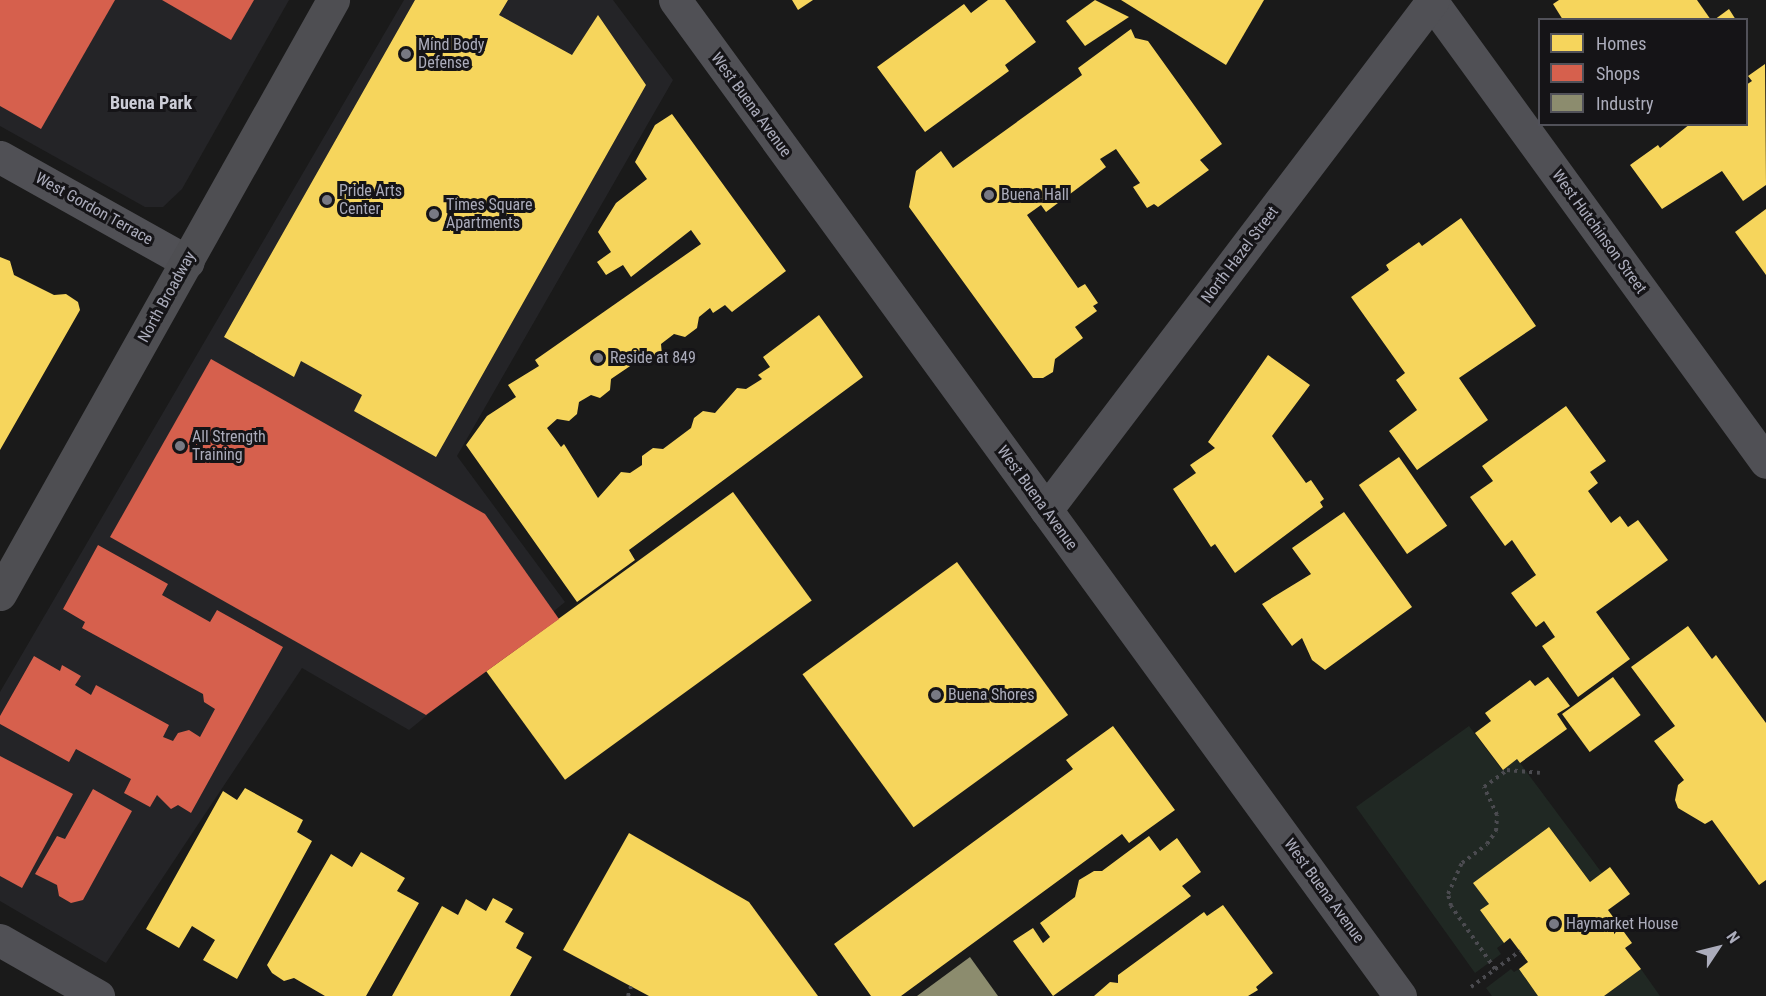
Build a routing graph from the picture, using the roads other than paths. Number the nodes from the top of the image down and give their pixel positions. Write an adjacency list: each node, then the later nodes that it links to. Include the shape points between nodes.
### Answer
1 (333, 0): 5 (main road, North Broadway)
2 (675, 0): 7 (street, West Buena Avenue)
3 (1432, 1): 6 (street, West Hutchinson Street); 7 (street, North Hazel Street)
4 (0, 157): 5 (street, West Gordon Terrace)
5 (188, 262): 8 (main road, North Broadway)
6 (1766, 462)
7 (1046, 510): 11 (street, West Buena Avenue)
8 (0, 594)
9 (0, 940): 10 (street)
10 (98, 996)
11 (1400, 996)

